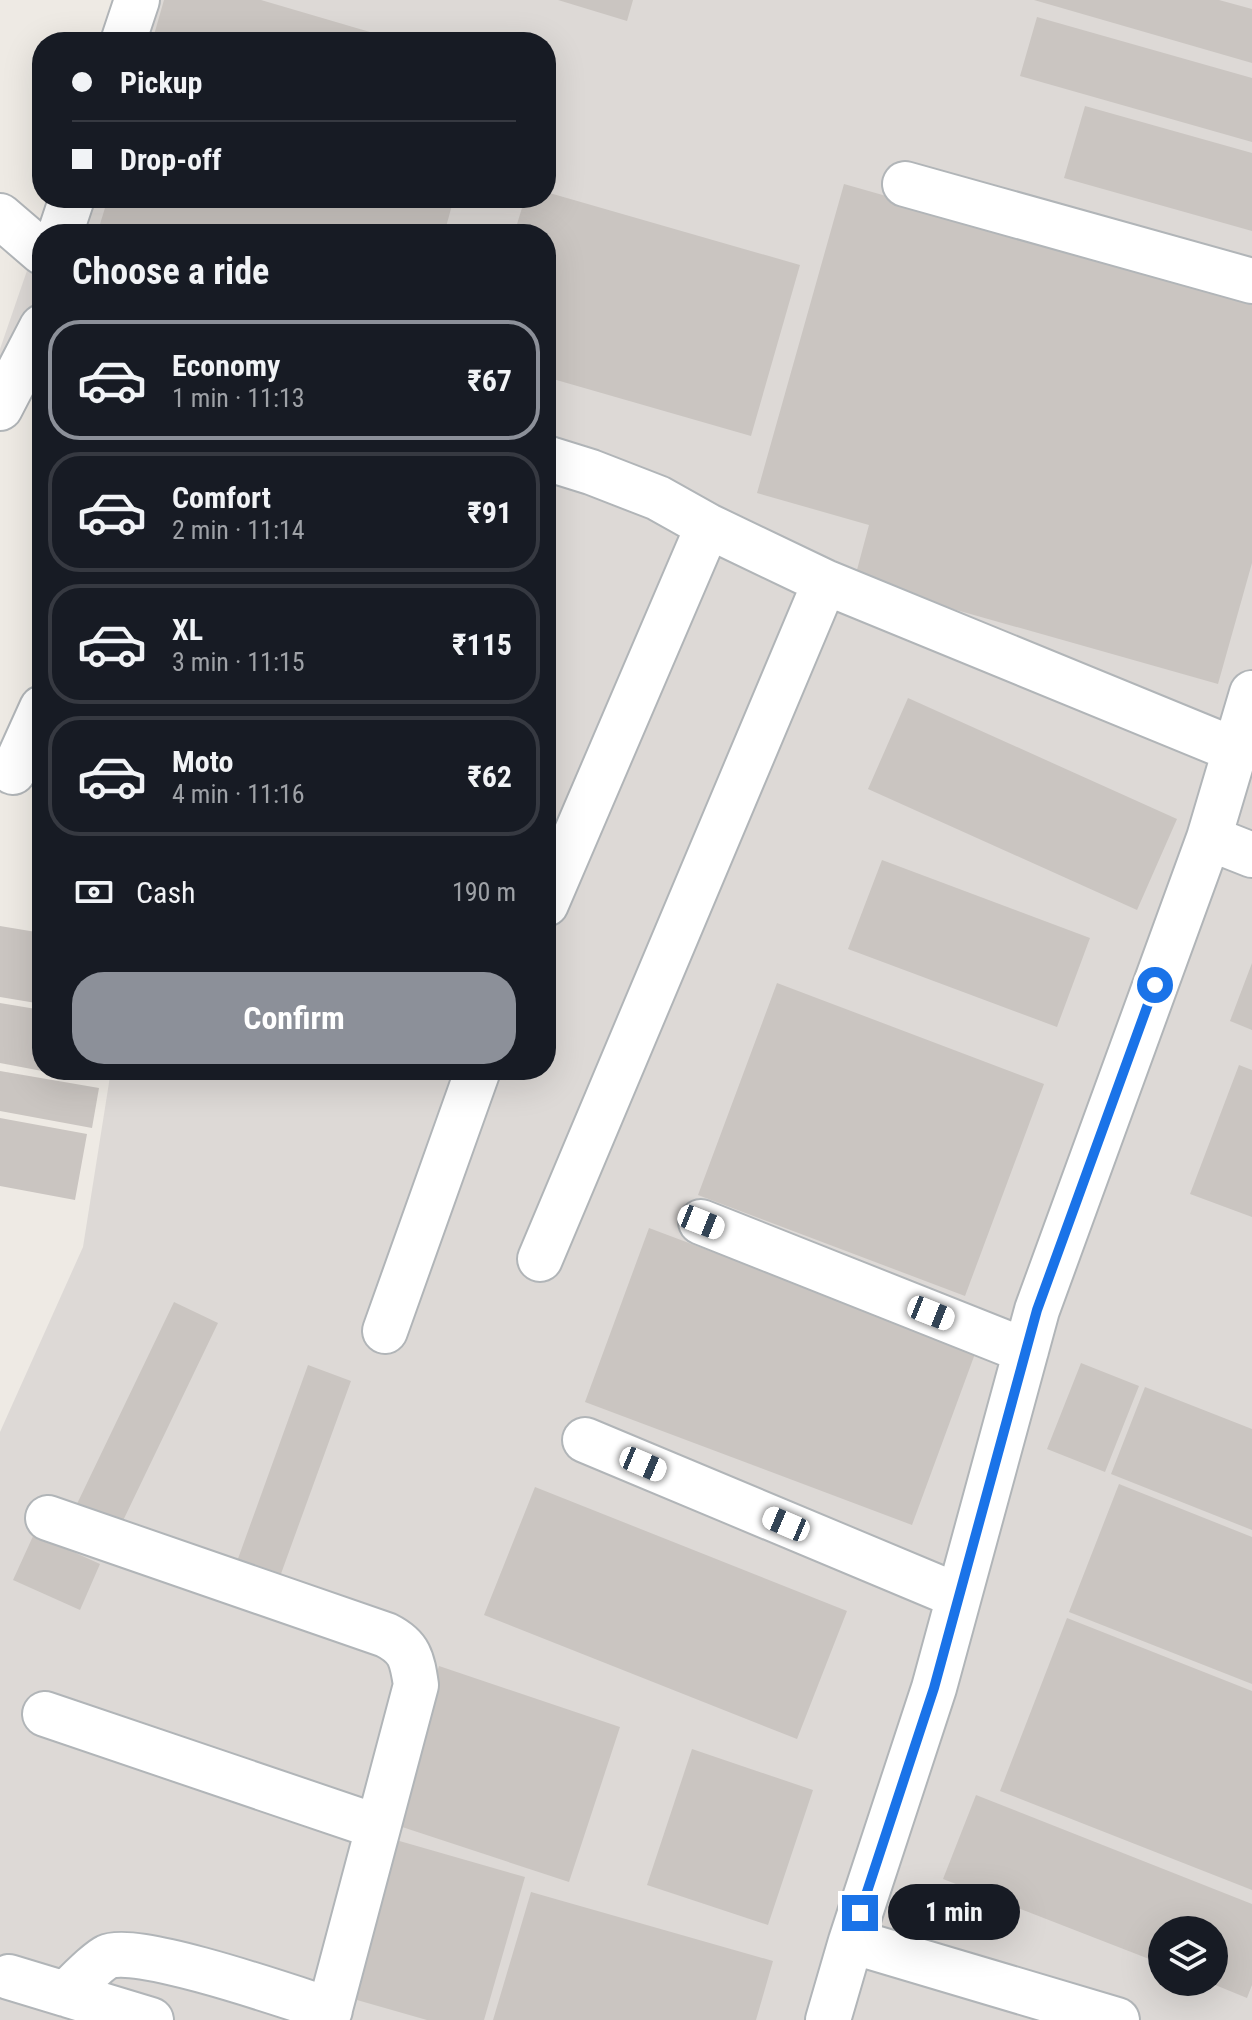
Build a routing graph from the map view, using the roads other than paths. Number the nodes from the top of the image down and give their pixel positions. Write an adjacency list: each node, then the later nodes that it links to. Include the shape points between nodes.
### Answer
1 (137, 0): 2 (street)
2 (126, 32)
3 (905, 184): 6 (street)
4 (0, 216): 5 (street)
5 (32, 243)
6 (1252, 281)
7 (32, 346): 8 (street)
8 (0, 408)
9 (556, 461): 10 (street, via 658,498)
10 (708, 526): 11 (street); 18 (street)
11 (825, 582): 14 (street); 21 (street)
12 (1252, 693): 14 (street)
13 (32, 730): 15 (street)
14 (1235, 750): 16 (street)
15 (13, 772)
16 (1209, 838): 17 (street); 23 (street)
17 (1252, 855)
18 (556, 881)
19 (474, 1080): 22 (street)
20 (701, 1222): 23 (street)
21 (540, 1259)
22 (385, 1331)
23 (1026, 1351): 26 (street)
24 (585, 1440): 26 (street)
25 (48, 1518): 28 (street, via 403,1645 416,1685)
26 (958, 1596): 29 (street, via 934,1688)
27 (45, 1714): 28 (street)
28 (378, 1827): 32 (street)
29 (851, 1941): 34 (street); 35 (street)
30 (9, 1977): 31 (street)
31 (65, 1994): 32 (street, via 107,1957 133,1955 171,1962); 33 (street)
32 (329, 2015)
33 (151, 2020)
34 (828, 2020)
35 (1117, 2020)

